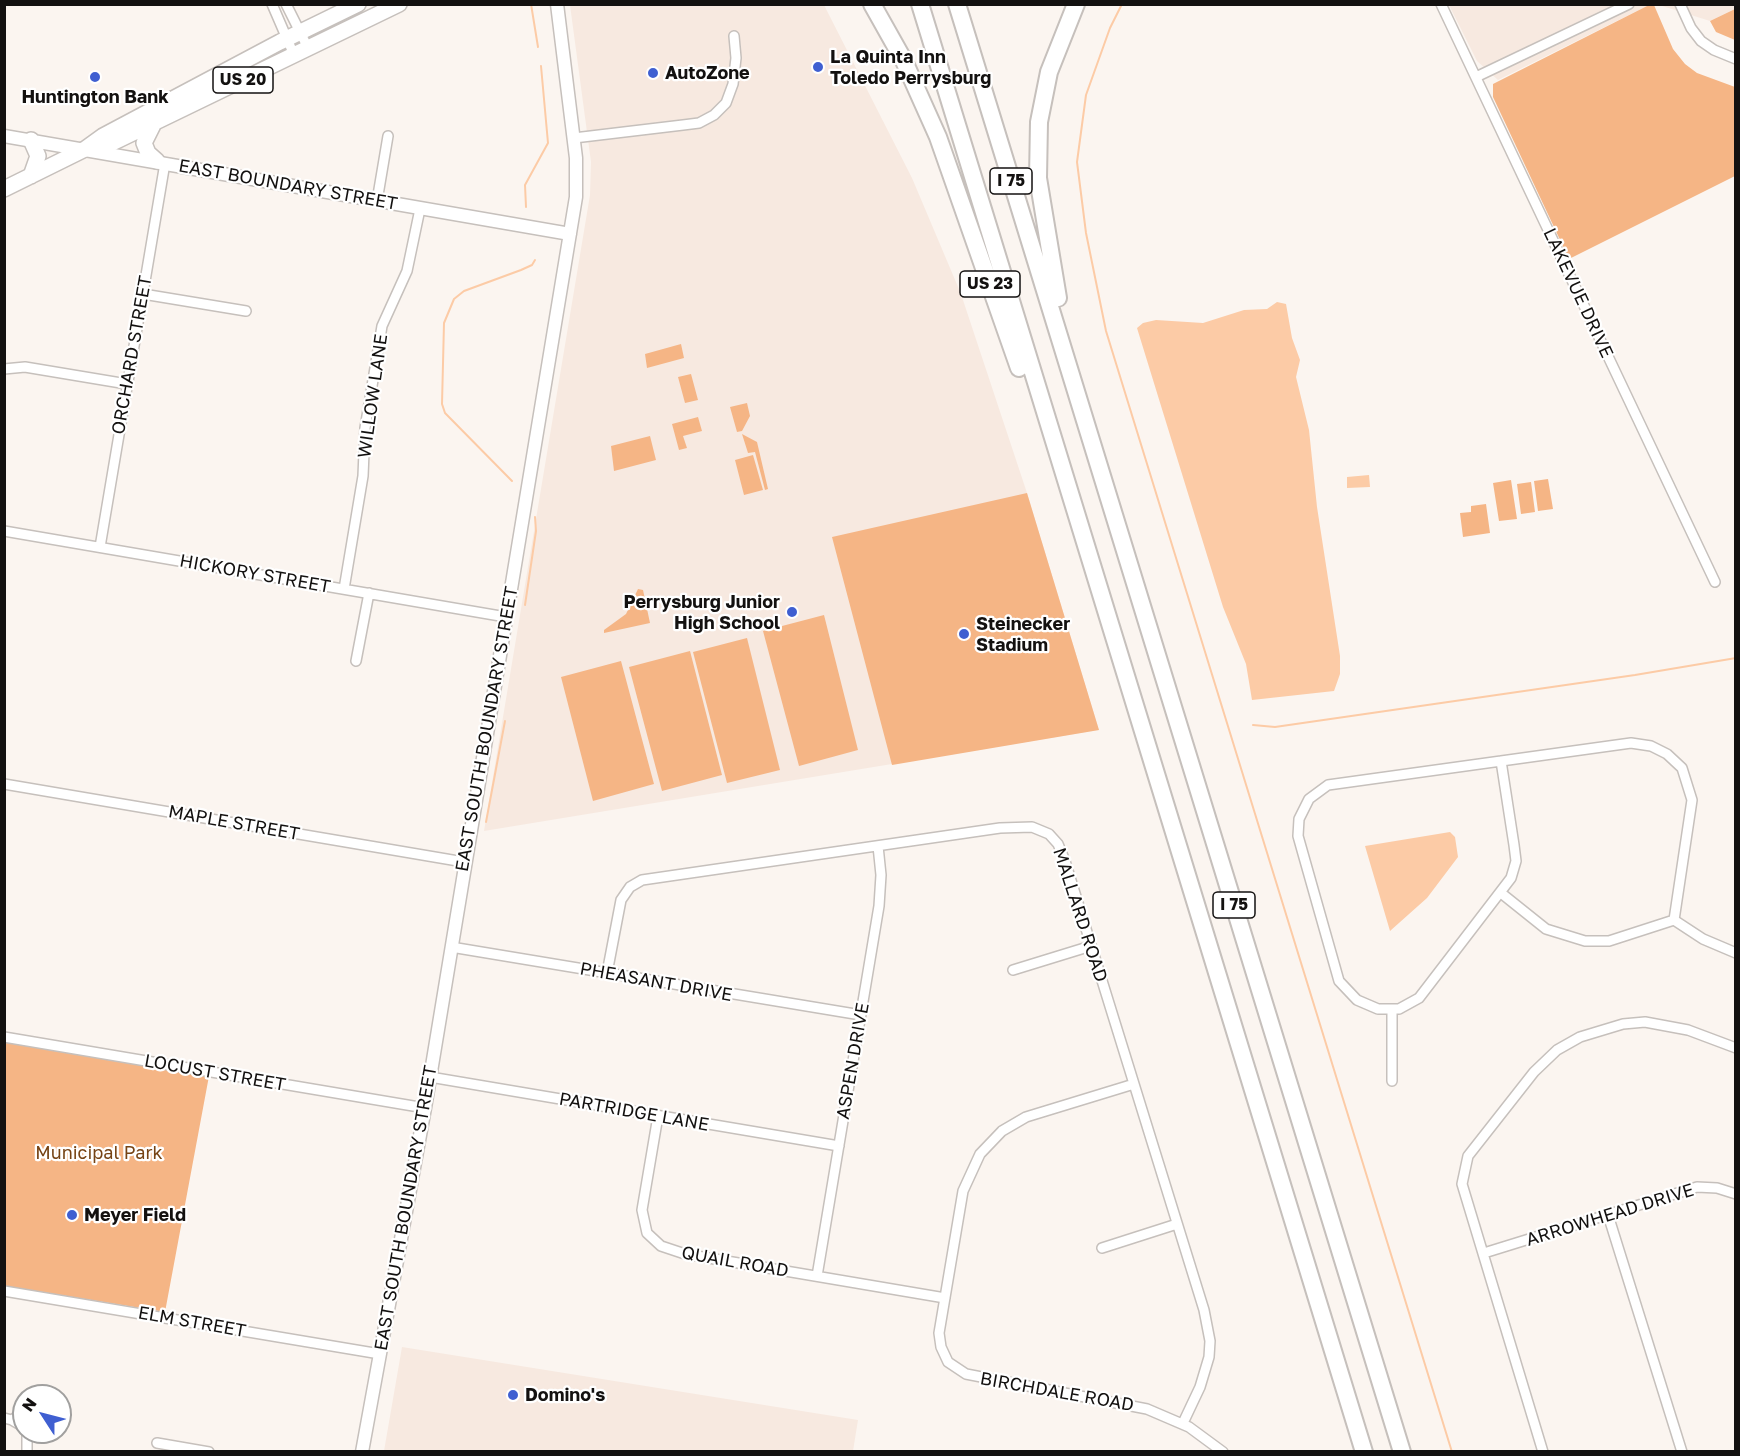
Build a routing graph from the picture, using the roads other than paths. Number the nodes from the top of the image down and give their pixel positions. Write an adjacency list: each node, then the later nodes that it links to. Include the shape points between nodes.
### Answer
1 (272, 4): 13 (street)
2 (286, 4): 13 (street)
3 (358, 4): 13 (main road, US 20)
4 (399, 4): 15 (main road, US 20)
5 (557, 4): 21 (street, EAST SOUTH BOUNDARY STREET)
6 (872, 4): 37 (highway, US 23, via 904,61 938,137)
7 (920, 4): 37 (highway, I 75)
8 (957, 4): 32 (highway, I 75)
9 (1076, 4): 32 (highway, via 1048,72 1037,147 1042,210 1065,324)
10 (1441, 4): 17 (street, LAKEVUE DRIVE)
11 (1629, 4): 17 (street)
12 (1680, 4): 16 (street, via 1701,41)
13 (293, 36): 15 (street); 15 (street); 23 (main road, US 20)
14 (734, 36): 21 (street, via 734,84 726,103 714,115 699,123)
15 (301, 51): 18 (main road, US 20)
16 (1736, 59)
17 (1476, 77): 38 (street, LAKEVUE DRIVE)
18 (154, 123): 23 (main road, US 20, via 111,144); 24 (main road, via 144,143 148,153)
19 (4, 136): 22 (street, EAST BOUNDARY STREET)
20 (388, 136): 27 (street)
21 (574, 138): 29 (street, EAST SOUTH BOUNDARY STREET, via 577,178)
22 (31, 140): 23 (street, EAST BOUNDARY STREET); 25 (main road, via 38,156)
23 (85, 149): 24 (street, EAST BOUNDARY STREET); 25 (main road, US 20)
24 (161, 162): 27 (street, EAST BOUNDARY STREET); 30 (street, ORCHARD STREET)
25 (31, 176): 26 (main road, US 20)
26 (4, 189)
27 (377, 201): 28 (street, EAST BOUNDARY STREET)
28 (420, 209): 29 (street, EAST BOUNDARY STREET); 39 (street, WILLOW LANE, via 407,271 382,326)
29 (570, 234): 41 (street, EAST SOUTH BOUNDARY STREET)
30 (143, 294): 31 (street); 34 (street, ORCHARD STREET)
31 (246, 311)
32 (1067, 358): 79 (highway, I 75)
33 (4, 369): 34 (street, via 25,367)
34 (127, 384): 36 (street, ORCHARD STREET)
35 (4, 531): 36 (street, HICKORY STREET)
36 (100, 547): 39 (street, HICKORY STREET)
37 (1092, 569): 78 (highway, I 75)
38 (1715, 582)
39 (344, 589): 40 (street, HICKORY STREET)
40 (369, 593): 41 (street, HICKORY STREET); 42 (street)
41 (506, 616): 46 (street, EAST SOUTH BOUNDARY STREET)
42 (356, 661)
43 (1501, 761): 47 (street, via 1516,861); 48 (street, via 1631,743 1651,746 1682,768 1692,800); 54 (street, via 1328,785 1309,800 1299,819 1298,836 1339,981 1358,1000 1378,1009)
44 (4, 784): 46 (street, MAPLE STREET)
45 (878, 846): 49 (street, MALLARD ROAD, via 1000,828 1025,826 1043,831 1061,849); 53 (street, MALLARD ROAD, via 642,880 630,887 621,900); 55 (street, ASPEN DRIVE, via 881,887)
46 (464, 862): 50 (street, EAST SOUTH BOUNDARY STREET)
47 (1501, 893): 48 (street, via 1546,929 1585,941 1609,941); 54 (street, via 1419,998)
48 (1674, 920): 51 (street, via 1703,939)
49 (1091, 946): 52 (street); 60 (street, MALLARD ROAD)
50 (451, 947): 53 (street, PHEASANT DRIVE); 58 (street, EAST SOUTH BOUNDARY STREET)
51 (1736, 953)
52 (1013, 970)
53 (607, 973): 55 (street, PHEASANT DRIVE)
54 (1392, 1009): 59 (street)
55 (861, 1015): 63 (street, ASPEN DRIVE)
56 (4, 1037): 61 (street, LOCUST STREET)
57 (1736, 1048): 68 (street, via 1688,1030 1645,1022 1601,1029 1557,1050 1534,1072 1467,1156 1462,1184)
58 (430, 1077): 61 (street, EAST SOUTH BOUNDARY STREET); 62 (street, PARTRIDGE LANE)
59 (1392, 1081)
60 (1134, 1084): 66 (street, MALLARD ROAD); 71 (street, BIRCHDALE ROAD, via 1026,1117 990,1142 963,1191)
61 (425, 1108): 72 (street, EAST SOUTH BOUNDARY STREET)
62 (658, 1116): 63 (street, PARTRIDGE LANE); 69 (street, QUAIL ROAD, via 642,1210 651,1238 685,1254)
63 (839, 1146): 69 (street, ASPEN DRIVE)
64 (1736, 1194): 65 (street, ARROWHEAD DRIVE, via 1697,1187)
65 (1608, 1215): 68 (street, ARROWHEAD DRIVE); 81 (street)
66 (1177, 1224): 67 (street); 73 (street, MALLARD ROAD, via 1210,1341 1206,1369)
67 (1101, 1248)
68 (1484, 1253): 80 (street)
69 (817, 1276): 71 (street, QUAIL ROAD)
70 (4, 1291): 72 (street, ELM STREET)
71 (945, 1298): 73 (street, BIRCHDALE ROAD, via 939,1333 941,1347 948,1362 960,1371 974,1377 1128,1404)
72 (380, 1354): 77 (street, EAST SOUTH BOUNDARY STREET)
73 (1183, 1423): 75 (street, BIRCHDALE ROAD)
74 (157, 1443): 76 (street)
75 (1220, 1451)
76 (209, 1452)
77 (362, 1452)
78 (1364, 1452)
79 (1402, 1452)
80 (1544, 1452)
81 (1682, 1452)

